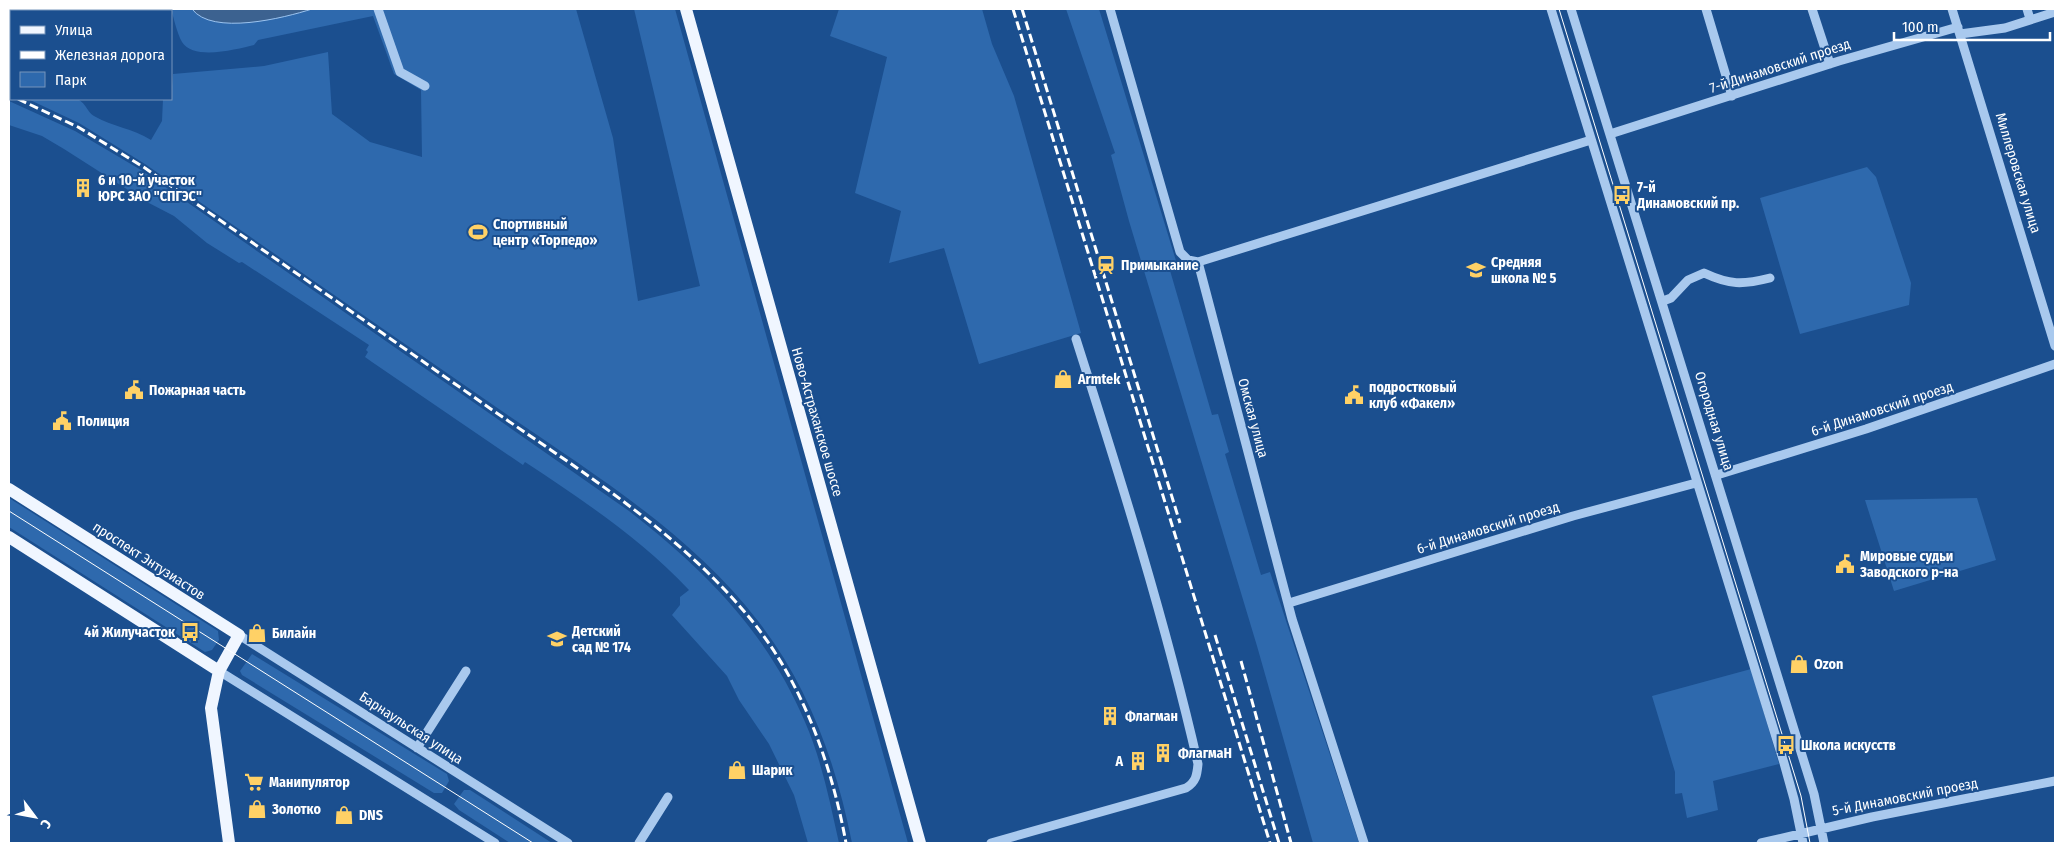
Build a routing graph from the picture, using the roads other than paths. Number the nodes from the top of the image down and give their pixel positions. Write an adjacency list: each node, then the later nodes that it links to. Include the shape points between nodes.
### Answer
1 (378, 9): 14 (street, via 400,72)
2 (686, 9): 41 (main road, Ново-Астраханское шоссе)
3 (1110, 9): 18 (street, via 1180,252 1188,260)
4 (1551, 9): 17 (street)
5 (1571, 9): 16 (street, Огородная улица)
6 (1706, 9): 15 (street)
7 (1812, 9): 13 (street)
8 (1952, 9): 12 (street, Миллеровская улица)
9 (2027, 9): 11 (street)
10 (2055, 12): 11 (street, 7-й Динамовский проезд)
11 (2030, 19): 12 (street, 7-й Динамовский проезд, via 2005,28)
12 (1959, 31): 13 (street, 7-й Динамовский проезд); 22 (street, Миллеровская улица)
13 (1830, 64): 15 (street, 7-й Динамовский проезд)
14 (425, 86)
15 (1732, 96): 16 (street, 7-й Динамовский проезд)
16 (1610, 134): 20 (street, Огородная улица)
17 (1591, 140): 18 (street); 25 (street)
18 (1198, 262): 28 (street, Омская улица)
19 (1770, 278): 20 (street, via 1745,284 1704,273 1688,280 1671,298)
20 (1663, 301): 24 (street, Огородная улица)
21 (1076, 339): 42 (street, via 1178,673 1198,764 1197,777 1186,788)
22 (2055, 346)
23 (2055, 364): 24 (street, 6-й Динамовский проезд, via 1875,426)
24 (1717, 475): 35 (street, Огородная улица)
25 (1696, 483): 28 (street, 6-й Динамовский проезд, via 1573,516); 36 (street, via 1784,764)
26 (9, 489): 29 (main road, проспект Энтузиастов)
27 (9, 537): 30 (main road)
28 (1289, 603): 43 (street, Омская улица)
29 (239, 635): 30 (main road); 32 (street, Барнаульская улица)
30 (219, 671): 37 (main road, via 213,690 211,718); 38 (street)
31 (466, 671): 32 (street)
32 (417, 748): 39 (street, Барнаульская улица)
33 (2055, 781): 35 (street, 5-й Динамовский проезд)
34 (668, 797): 40 (street)
35 (1822, 828): 36 (street, 5-й Динамовский проезд); 46 (street, Огородная улица)
36 (1801, 833): 44 (street, 5-й Динамовский проезд); 45 (street)
37 (229, 843)
38 (495, 843)
39 (568, 843)
40 (639, 843)
41 (920, 843)
42 (991, 843)
43 (1364, 843)
44 (1761, 843)
45 (1803, 843)
46 (1824, 843)

